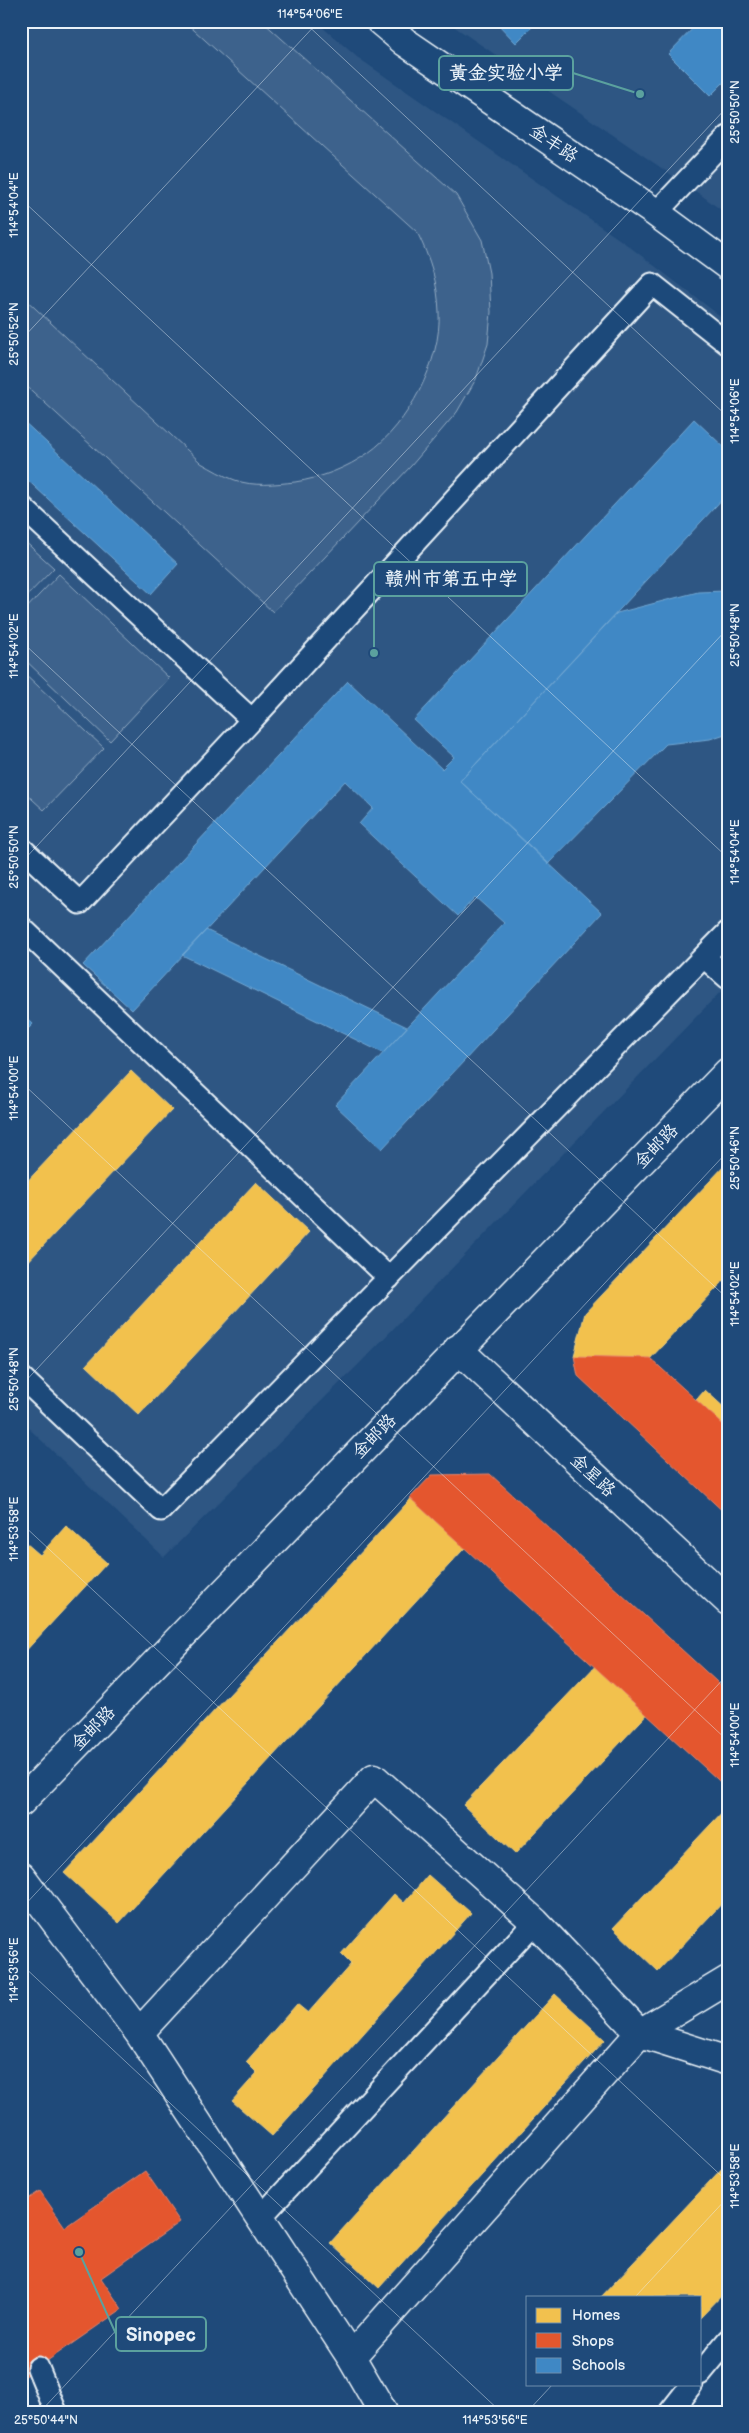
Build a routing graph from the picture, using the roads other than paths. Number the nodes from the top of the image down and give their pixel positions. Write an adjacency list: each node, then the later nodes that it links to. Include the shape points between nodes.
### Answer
1 (380, 21): 3 (street, 金丰路, via 405,42)
2 (728, 137): 3 (lane)
3 (656, 213): 4 (street, 金丰路)
4 (728, 266)
5 (728, 344): 7 (lane, via 652,284)
6 (21, 506): 7 (lane)
7 (252, 720): 8 (lane, via 80,903)
8 (21, 848)
9 (21, 927): 14 (lane)
10 (728, 932): 11 (lane)
11 (704, 957): 12 (lane); 14 (lane)
12 (728, 978)
13 (728, 1072): 15 (street, 金邮路)
14 (389, 1278): 16 (lane, via 162,1510)
15 (458, 1349): 17 (street, 金星路); 18 (street, 金邮路)
16 (21, 1377)
17 (728, 1601)
18 (21, 1802)
19 (21, 1876): 22 (street)
20 (535, 1922): 22 (street, via 374,1778); 23 (street); 25 (lane)
21 (728, 1980): 23 (street)
22 (139, 2033): 25 (street)
23 (640, 2033): 24 (street); 27 (street)
24 (728, 2061)
25 (259, 2219): 27 (street)
26 (728, 2340): 29 (lane)
27 (351, 2357): 32 (street)
28 (38, 2368): 31 (lane)
29 (702, 2372)
30 (690, 2386): 33 (lane)
31 (56, 2412)
32 (383, 2412)
33 (670, 2412)

